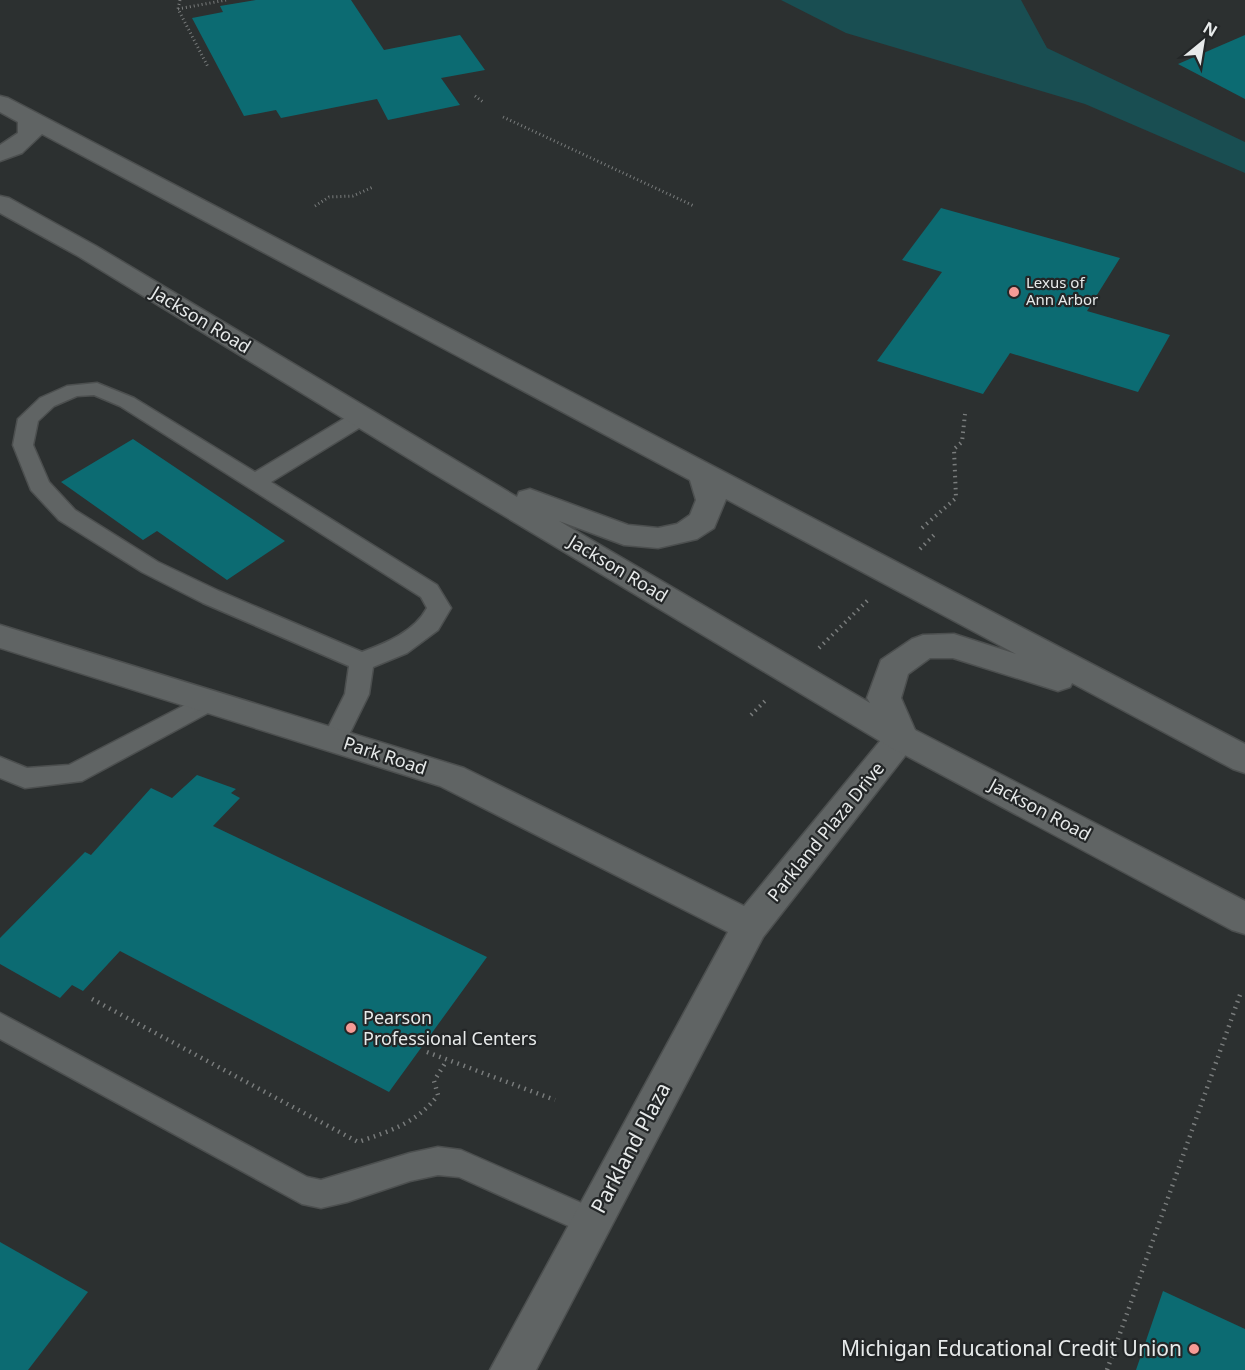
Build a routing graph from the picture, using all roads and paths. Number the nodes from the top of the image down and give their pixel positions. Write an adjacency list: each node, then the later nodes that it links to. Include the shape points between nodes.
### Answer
1 (180, 0): 3 (path)
2 (226, 0): 3 (path)
3 (178, 9): 4 (path)
4 (208, 67)
5 (476, 96): 6 (path)
6 (483, 102)
7 (0, 103): 9 (main road)
8 (503, 117): 14 (path)
9 (30, 119): 10 (main road, via 30,135); 18 (main road)
10 (0, 154)
11 (373, 187): 13 (path, via 354,196 329,197)
12 (0, 203): 16 (main road, Jackson Road)
13 (315, 206)
14 (694, 206)
15 (965, 414): 20 (path, via 962,442 954,449 956,498)
16 (362, 417): 17 (main road, Jackson Road); 19 (lane)
17 (441, 465): 18 (main road, via 624,535 658,538 686,532 703,521 711,500); 27 (main road, Jackson Road)
18 (703, 475): 26 (main road)
19 (255, 482): 24 (lane, via 429,591 439,608 430,624 399,647); 24 (lane, via 127,402 97,389 74,390 46,402 28,419 23,445 39,485 67,515 160,572)
20 (922, 528)
21 (875, 593): 23 (path)
22 (0, 636): 25 (main road, Park Road)
23 (816, 651)
24 (362, 662): 28 (lane, via 357,694)
25 (210, 701): 28 (main road, Park Road); 30 (lane, via 73,774 25,778)
26 (1145, 708): 27 (main road, via 954,646 923,646 893,668 884,698); 29 (main road)
27 (902, 738): 31 (main road, Jackson Road); 32 (main road, Parkland Plaza Drive)
28 (334, 740): 32 (main road, Park Road, via 452,777)
29 (1245, 760)
30 (0, 767)
31 (1245, 919)
32 (750, 926): 39 (main road, Parkland Plaza)
33 (1241, 993): 41 (path)
34 (92, 999): 37 (path, via 358,1142 414,1122 429,1110 438,1095 434,1081)
35 (0, 1025): 39 (lane, via 302,1190 335,1192 438,1161 461,1164)
36 (427, 1053): 37 (path)
37 (447, 1060): 38 (path)
38 (555, 1100)
39 (591, 1222): 40 (main road, Parkland Plaza)
40 (512, 1370)
41 (1107, 1370)

